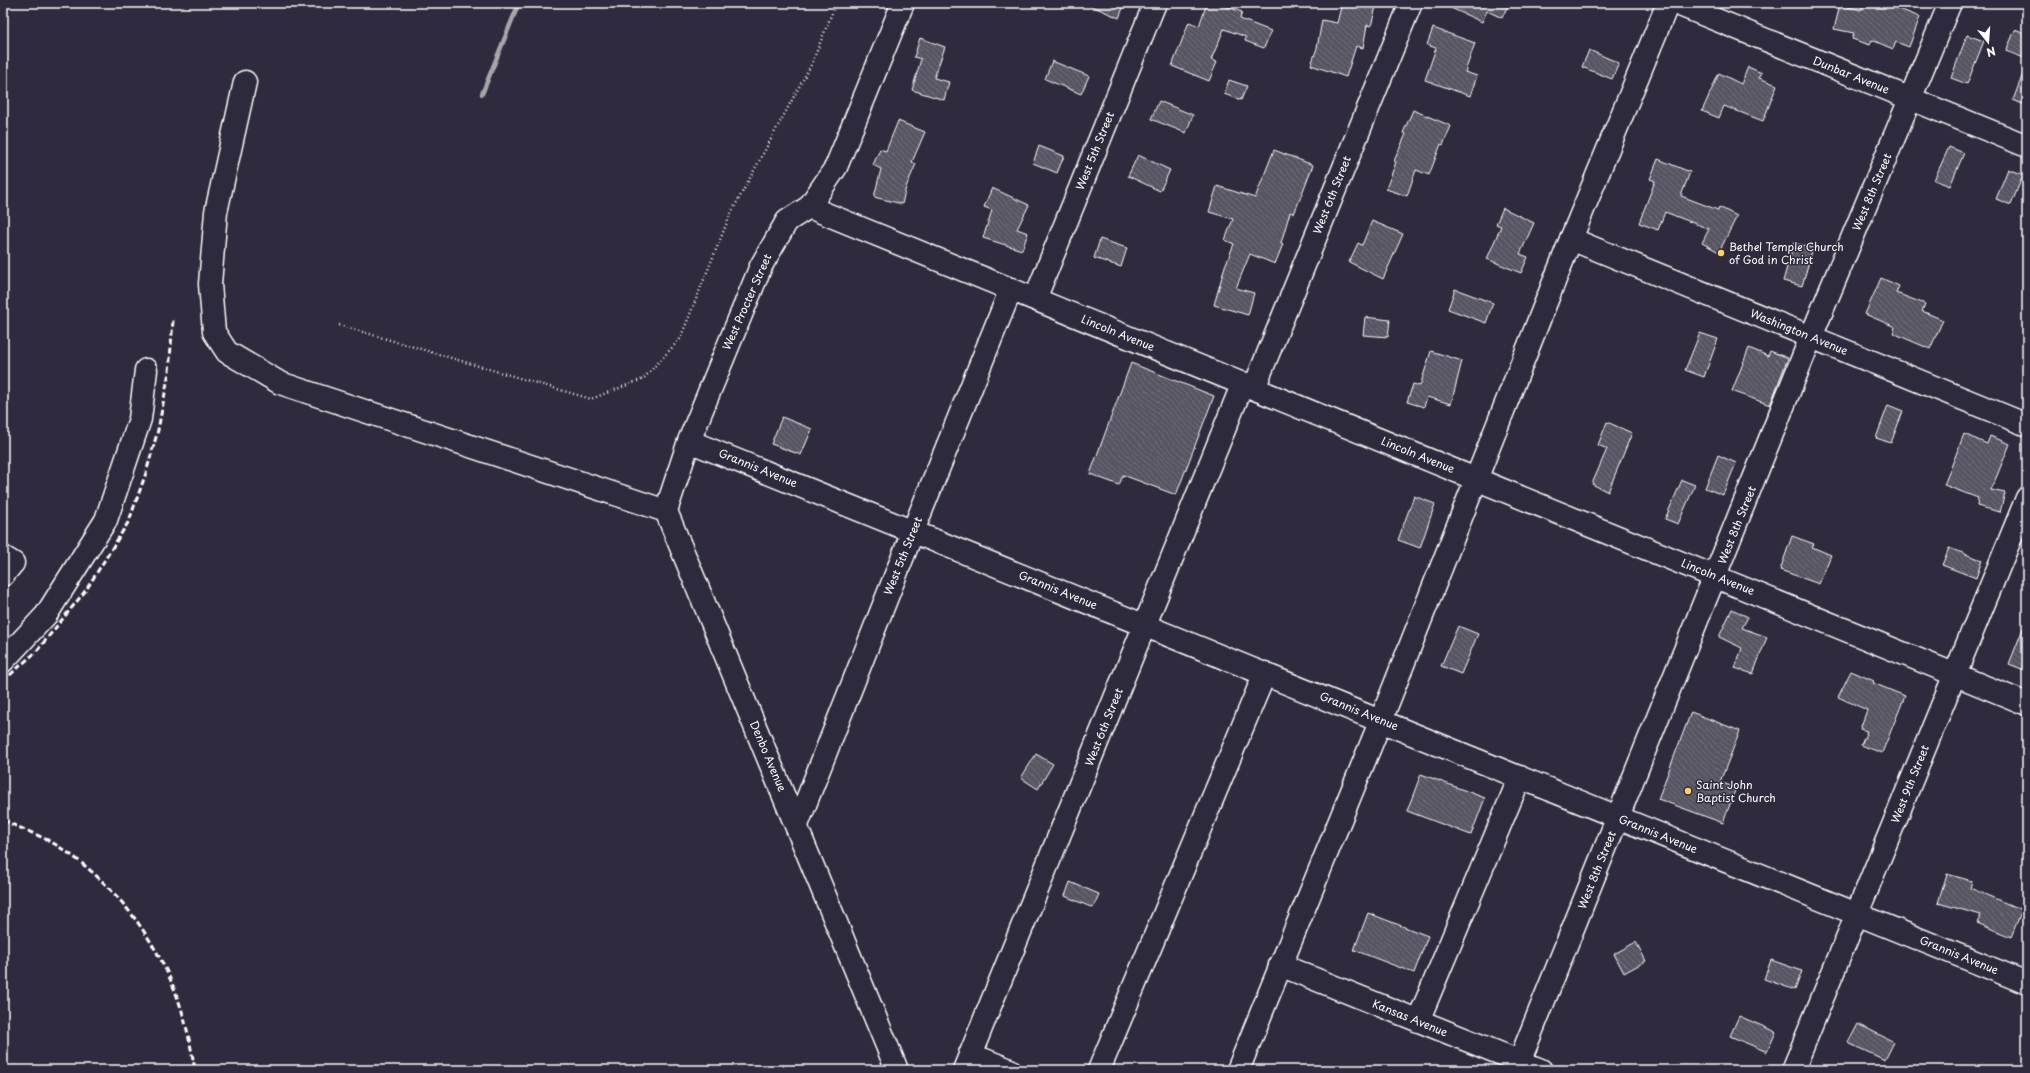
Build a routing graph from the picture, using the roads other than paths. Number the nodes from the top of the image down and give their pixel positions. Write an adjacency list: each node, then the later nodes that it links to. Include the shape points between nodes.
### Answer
1 (903, 3): 10 (street, West Procter Street, via 836,167)
2 (1155, 3): 13 (street, West 5th Street)
3 (1410, 3): 16 (street, West 6th Street)
4 (1668, 3): 11 (street)
5 (1675, 3): 8 (street, Dunbar Avenue)
6 (1950, 3): 8 (street, West 8th Street)
7 (245, 82): 21 (street, via 216,212 210,284 214,332 227,352 280,383)
8 (1910, 99): 9 (street, Dunbar Avenue); 14 (street, West 8th Street)
9 (2027, 146)
10 (809, 207): 12 (street, Lincoln Avenue); 18 (street, West Procter Street, via 787,221 761,266)
11 (1571, 239): 14 (street, Washington Avenue); 19 (street)
12 (1011, 289): 13 (street, Lincoln Avenue); 22 (street, West 5th Street)
13 (1035, 299): 16 (street, Lincoln Avenue)
14 (1812, 337): 17 (street, Washington Avenue); 25 (street, West 8th Street)
15 (146, 370): 27 (street, via 140,419 106,520 46,614)
16 (1248, 386): 19 (street, Lincoln Avenue); 26 (street, West 6th Street)
17 (2027, 425)
18 (689, 440): 21 (street); 22 (street, Grannis Avenue)
19 (1475, 478): 25 (street, Lincoln Avenue); 31 (street)
20 (2027, 498): 29 (street, West 9th Street)
21 (666, 511): 34 (street, Denbo Avenue)
22 (913, 531): 26 (street, Grannis Avenue); 34 (street, West 5th Street)
23 (3, 557): 24 (street, via 13,563)
24 (3, 575)
25 (1716, 576): 29 (street, Lincoln Avenue); 33 (street, West 8th Street)
26 (1145, 625): 28 (street, Grannis Avenue); 39 (street, West 6th Street)
27 (3, 661)
28 (1265, 673): 31 (street, Grannis Avenue); 43 (street)
29 (1955, 674): 30 (street, Lincoln Avenue); 35 (street, West 9th Street)
30 (2027, 704)
31 (1381, 720): 32 (street, Grannis Avenue); 36 (street)
32 (1520, 777): 33 (street, Grannis Avenue); 38 (street)
33 (1618, 817): 35 (street, Grannis Avenue); 40 (street, West 8th Street)
34 (797, 825): 41 (street, Denbo Avenue)
35 (1857, 914): 37 (street, Grannis Avenue); 46 (street, West 9th Street)
36 (1280, 965): 38 (street, Kansas Avenue); 44 (street)
37 (2027, 983)
38 (1418, 1021): 40 (street, Kansas Avenue)
39 (967, 1062): 42 (street)
40 (1517, 1066): 45 (street, Kansas Avenue)
41 (897, 1070)
42 (1010, 1070)
43 (1099, 1070)
44 (1238, 1070)
45 (1540, 1070)
46 (1794, 1070)

